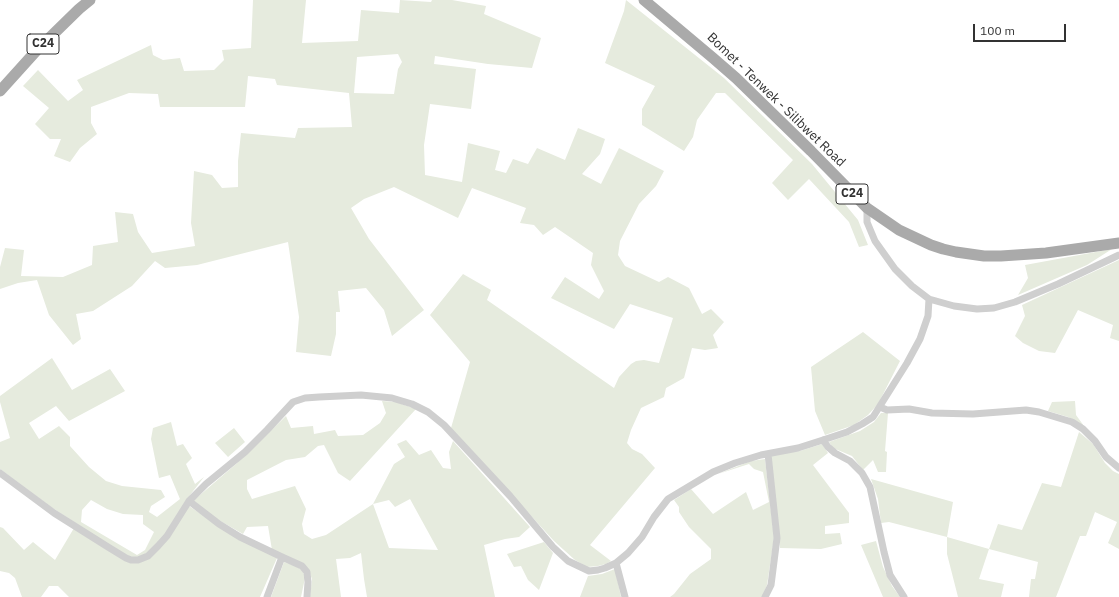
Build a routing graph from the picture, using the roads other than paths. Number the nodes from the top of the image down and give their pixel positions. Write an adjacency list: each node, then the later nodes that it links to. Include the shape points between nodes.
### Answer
1 (90, 0): 3 (main road, C24, via 37,50)
2 (644, 0): 4 (main road, Bomet - Tenwek - Silibwet Road / C24, via 730,73 811,150)
3 (0, 91)
4 (867, 208): 5 (main road, Bomet - Tenwek - Silibwet Road / C24, via 919,240 962,253 1001,256); 7 (street, via 867,222 874,241 895,269)
5 (1119, 243)
6 (1119, 255): 7 (street, via 1058,284 994,308 954,306)
7 (929, 299): 8 (street, via 928,316 920,339)
8 (880, 407): 9 (street, via 862,424); 11 (street, via 887,410 909,409 939,413 973,414 1026,410 1039,412 1072,422 1083,429 1106,457)
9 (823, 440): 10 (street); 20 (street, via 835,453 850,461 862,473 870,487 890,575)
10 (768, 454): 15 (street, via 713,472 668,499 642,537); 19 (street, via 777,538 770,585)
11 (1119, 468)
12 (0, 473): 13 (street, via 54,513 131,560 143,558 158,546)
13 (189, 501): 14 (street, via 240,537); 15 (street, via 245,452 293,402 319,396 361,395 392,398 428,412 444,425 568,561 590,571)
14 (282, 558): 16 (street); 17 (street, via 302,566 307,572)
15 (616, 563): 18 (street)
16 (266, 597)
17 (307, 597)
18 (625, 597)
19 (765, 597)
20 (904, 597)

